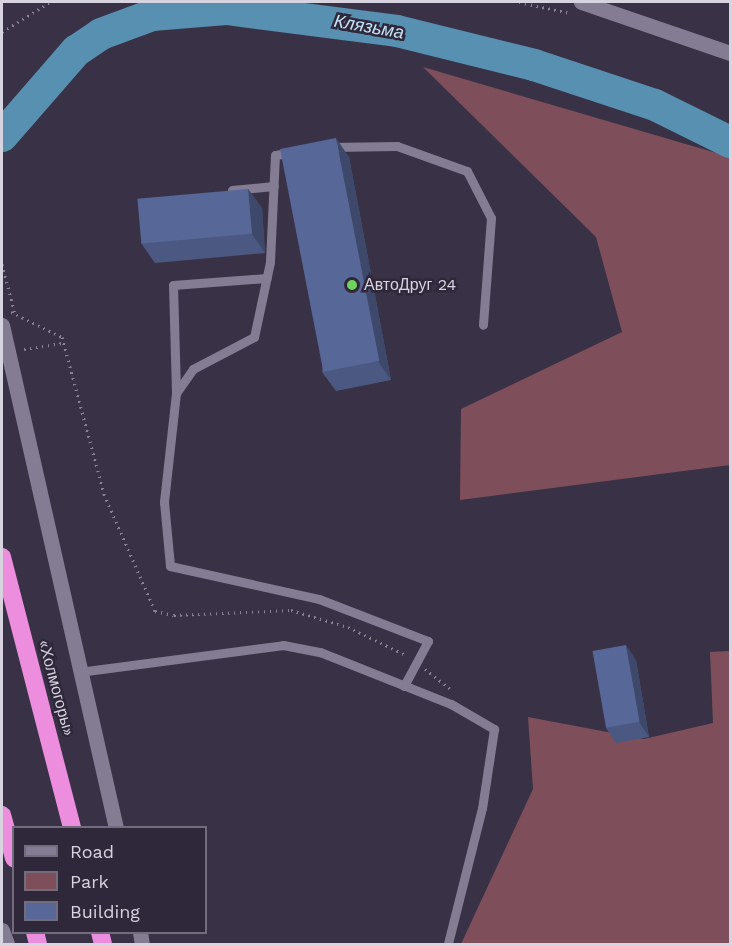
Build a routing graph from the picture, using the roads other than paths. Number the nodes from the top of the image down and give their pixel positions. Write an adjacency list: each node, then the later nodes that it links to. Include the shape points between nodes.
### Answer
1 (581, 2): 2 (main road)
2 (730, 53)
3 (322, 147): 9 (lane, via 398,146 467,171 491,218)
4 (303, 150): 5 (lane, via 275,155)
5 (274, 186): 6 (lane); 7 (lane)
6 (219, 192)
7 (267, 278): 10 (lane, via 254,337 194,369); 10 (lane, via 173,285)
8 (2, 325): 12 (main road)
9 (483, 325)
10 (176, 393): 13 (lane, via 164,502 170,567 329,603 428,641)
11 (2, 558): 15 (highway, «Холмогоры»)
12 (79, 672): 13 (lane, via 283,645 320,652); 16 (main road)
13 (404, 686): 19 (lane, via 494,729 482,808)
14 (2, 815): 17 (highway)
15 (71, 826)
16 (116, 826)
17 (12, 851)
18 (2, 930): 20 (main road)
19 (448, 943)
20 (7, 945)

